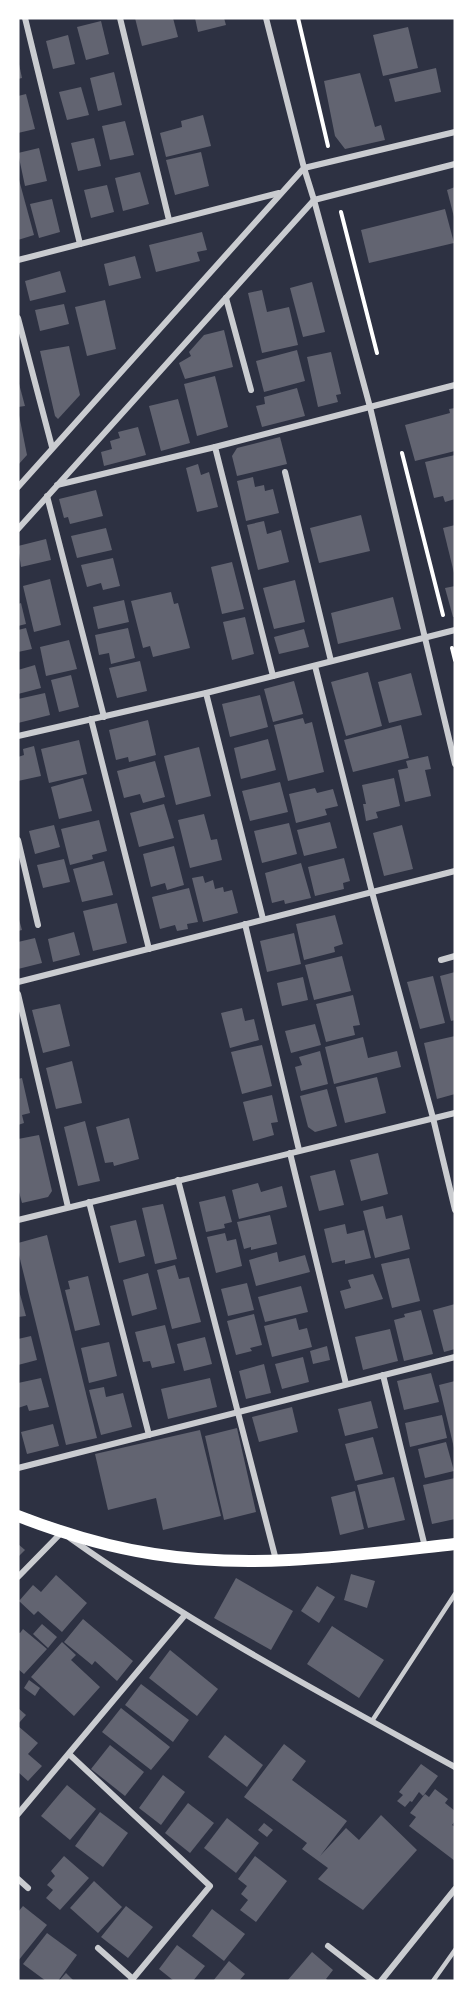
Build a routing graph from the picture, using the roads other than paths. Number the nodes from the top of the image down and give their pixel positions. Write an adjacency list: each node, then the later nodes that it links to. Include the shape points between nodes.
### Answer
1 (26, 18): 10 (street)
2 (120, 18): 9 (street)
3 (266, 18): 6 (street)
4 (455, 132): 6 (street)
5 (455, 164): 8 (street)
6 (304, 168): 7 (street); 8 (street)
7 (280, 193): 9 (street); 17 (street)
8 (314, 200): 12 (street); 16 (street)
9 (169, 220): 10 (street)
10 (80, 243): 11 (street)
11 (18, 260)
12 (226, 298): 15 (street); 20 (street)
13 (18, 318): 17 (street)
14 (455, 385): 16 (street)
15 (251, 390)
16 (370, 407): 18 (street); 25 (street)
17 (52, 447): 21 (street)
18 (215, 447): 20 (street); 28 (street)
19 (285, 472): 26 (street)
20 (56, 485): 22 (street)
21 (18, 487)
22 (47, 496): 23 (street); 30 (street)
23 (18, 529)
24 (455, 630): 25 (street)
25 (424, 638): 26 (street); 33 (street)
26 (331, 662): 27 (street)
27 (315, 666): 28 (street); 36 (street)
28 (273, 676): 29 (street)
29 (206, 693): 30 (street); 37 (street)
30 (104, 717): 31 (street)
31 (92, 720): 32 (street); 40 (street)
32 (18, 736)
33 (455, 764)
34 (18, 840): 39 (street)
35 (455, 871): 36 (street)
36 (372, 892): 37 (street); 46 (street)
37 (263, 919): 38 (street)
38 (245, 924): 40 (street); 47 (street)
39 (38, 925)
40 (149, 949): 43 (street)
41 (455, 956): 42 (street)
42 (441, 960)
43 (18, 982)
44 (18, 994): 51 (street)
45 (455, 1113): 46 (street)
46 (433, 1118): 47 (street); 52 (street)
47 (299, 1150): 48 (street)
48 (290, 1153): 49 (street); 56 (street)
49 (178, 1180): 50 (street); 57 (street)
50 (89, 1202): 51 (street); 58 (street)
51 (68, 1207): 53 (street)
52 (455, 1210)
53 (18, 1220)
54 (455, 1357): 55 (street)
55 (383, 1375): 56 (street); 63 (street)
56 (346, 1384): 57 (street)
57 (237, 1412): 58 (street); 64 (street)
58 (149, 1435): 59 (street)
59 (18, 1467)
60 (18, 1515): 61 (main road)
61 (62, 1532): 64 (main road, via 156,1555); 65 (street); 67 (street)
62 (455, 1544): 63 (main road)
63 (425, 1547): 64 (main road, via 329,1559)
64 (277, 1560)
65 (18, 1576)
66 (455, 1594): 68 (lane)
67 (185, 1615): 68 (street); 69 (street)
68 (372, 1722): 70 (street)
69 (69, 1754): 71 (street); 78 (street, via 210,1886)
70 (455, 1767)
71 (18, 1814)
72 (18, 1879): 73 (street)
73 (28, 1888)
74 (455, 1889): 80 (street)
75 (328, 1946): 79 (street)
76 (98, 1948): 78 (street)
77 (455, 1950): 81 (lane)
78 (132, 1980)
79 (373, 1981)
80 (381, 1981)
81 (433, 1981)

